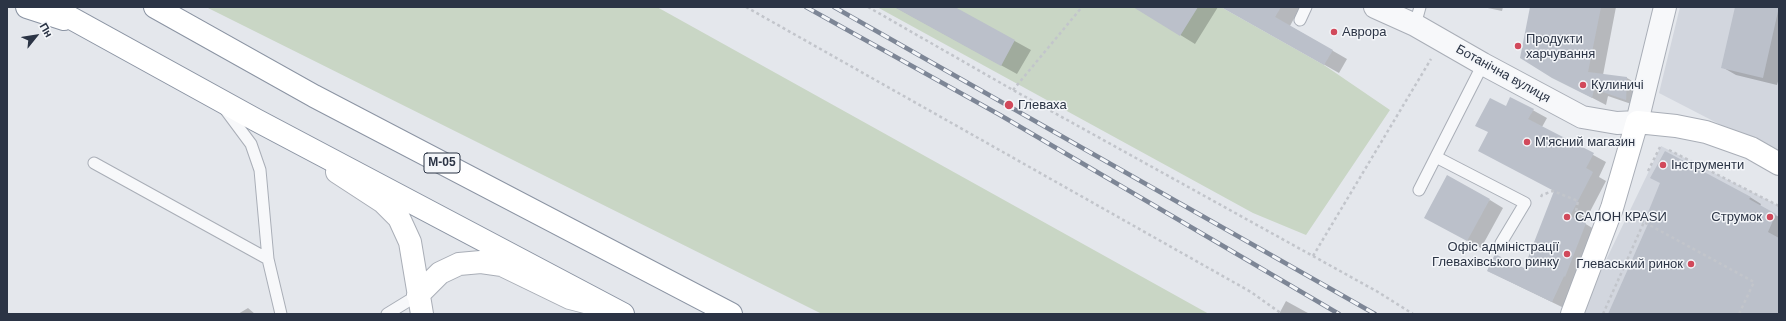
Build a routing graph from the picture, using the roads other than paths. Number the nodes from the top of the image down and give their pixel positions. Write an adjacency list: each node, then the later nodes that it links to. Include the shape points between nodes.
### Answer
1 (27, 7): 9 (main road)
2 (51, 7): 9 (main road)
3 (156, 7): 24 (main road, М-05, via 314,96)
4 (1306, 7): 8 (lane)
5 (1375, 7): 7 (street, Ботанічна вулиця)
6 (1665, 7): 13 (street)
7 (1417, 16): 10 (street, Ботанічна вулиця, via 1446,43)
8 (1300, 20)
9 (80, 24): 11 (main road)
10 (1483, 64): 13 (street, Ботанічна вулиця, via 1582,116 1617,123); 14 (lane)
11 (218, 99): 12 (main road); 19 (lane, via 251,144 260,170)
12 (256, 120): 20 (main road, via 384,202 399,218 410,242); 21 (main road)
13 (1637, 122): 16 (main road, Ботанічна вулиця, via 1706,132 1751,148); 25 (main road, via 1612,208)
14 (1436, 157): 17 (lane); 18 (lane, via 1525,203)
15 (94, 163): 19 (lane)
16 (1779, 164)
17 (1419, 190)
18 (1501, 243)
19 (268, 258): 22 (lane)
20 (420, 304): 21 (main road, via 440,273 459,264 481,262 502,265 570,298); 23 (lane)
21 (619, 312)
22 (281, 314)
23 (387, 314)
24 (731, 314)
25 (1572, 314)

